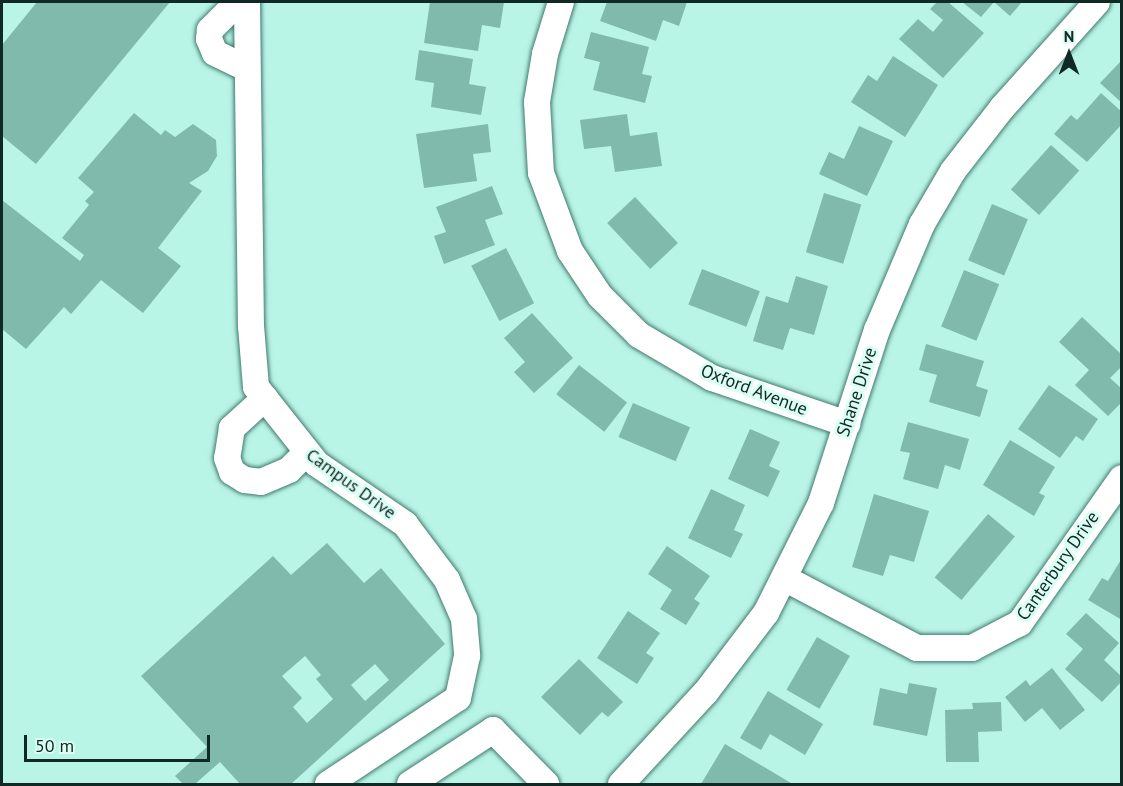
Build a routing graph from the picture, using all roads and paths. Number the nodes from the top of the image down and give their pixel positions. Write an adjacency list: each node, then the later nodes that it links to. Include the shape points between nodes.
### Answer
1 (238, 2): 5 (street, via 210,30 209,39 215,53)
2 (247, 2): 5 (street, Campus Drive)
3 (561, 2): 7 (street, Oxford Avenue, via 545,54 537,102 541,173 570,251 600,296 639,335 712,378)
4 (1097, 2): 7 (street, Shane Drive, via 1002,108 953,171 896,277)
5 (246, 68): 6 (street, Campus Drive, via 250,326 256,387)
6 (265, 398): 8 (street, Campus Drive); 8 (street, via 231,428 227,458 232,472 245,480 261,482 290,470)
7 (847, 424): 10 (street, Shane Drive, via 821,504)
8 (306, 453): 11 (street, Campus Drive, via 405,524 447,580 464,619 467,656 458,698)
9 (1119, 486): 10 (street, Canterbury Drive, via 1020,623 972,648 917,648)
10 (786, 579): 14 (street, Shane Drive, via 706,692)
11 (328, 784)
12 (410, 784): 13 (street, via 493,730)
13 (546, 784)
14 (621, 784)

